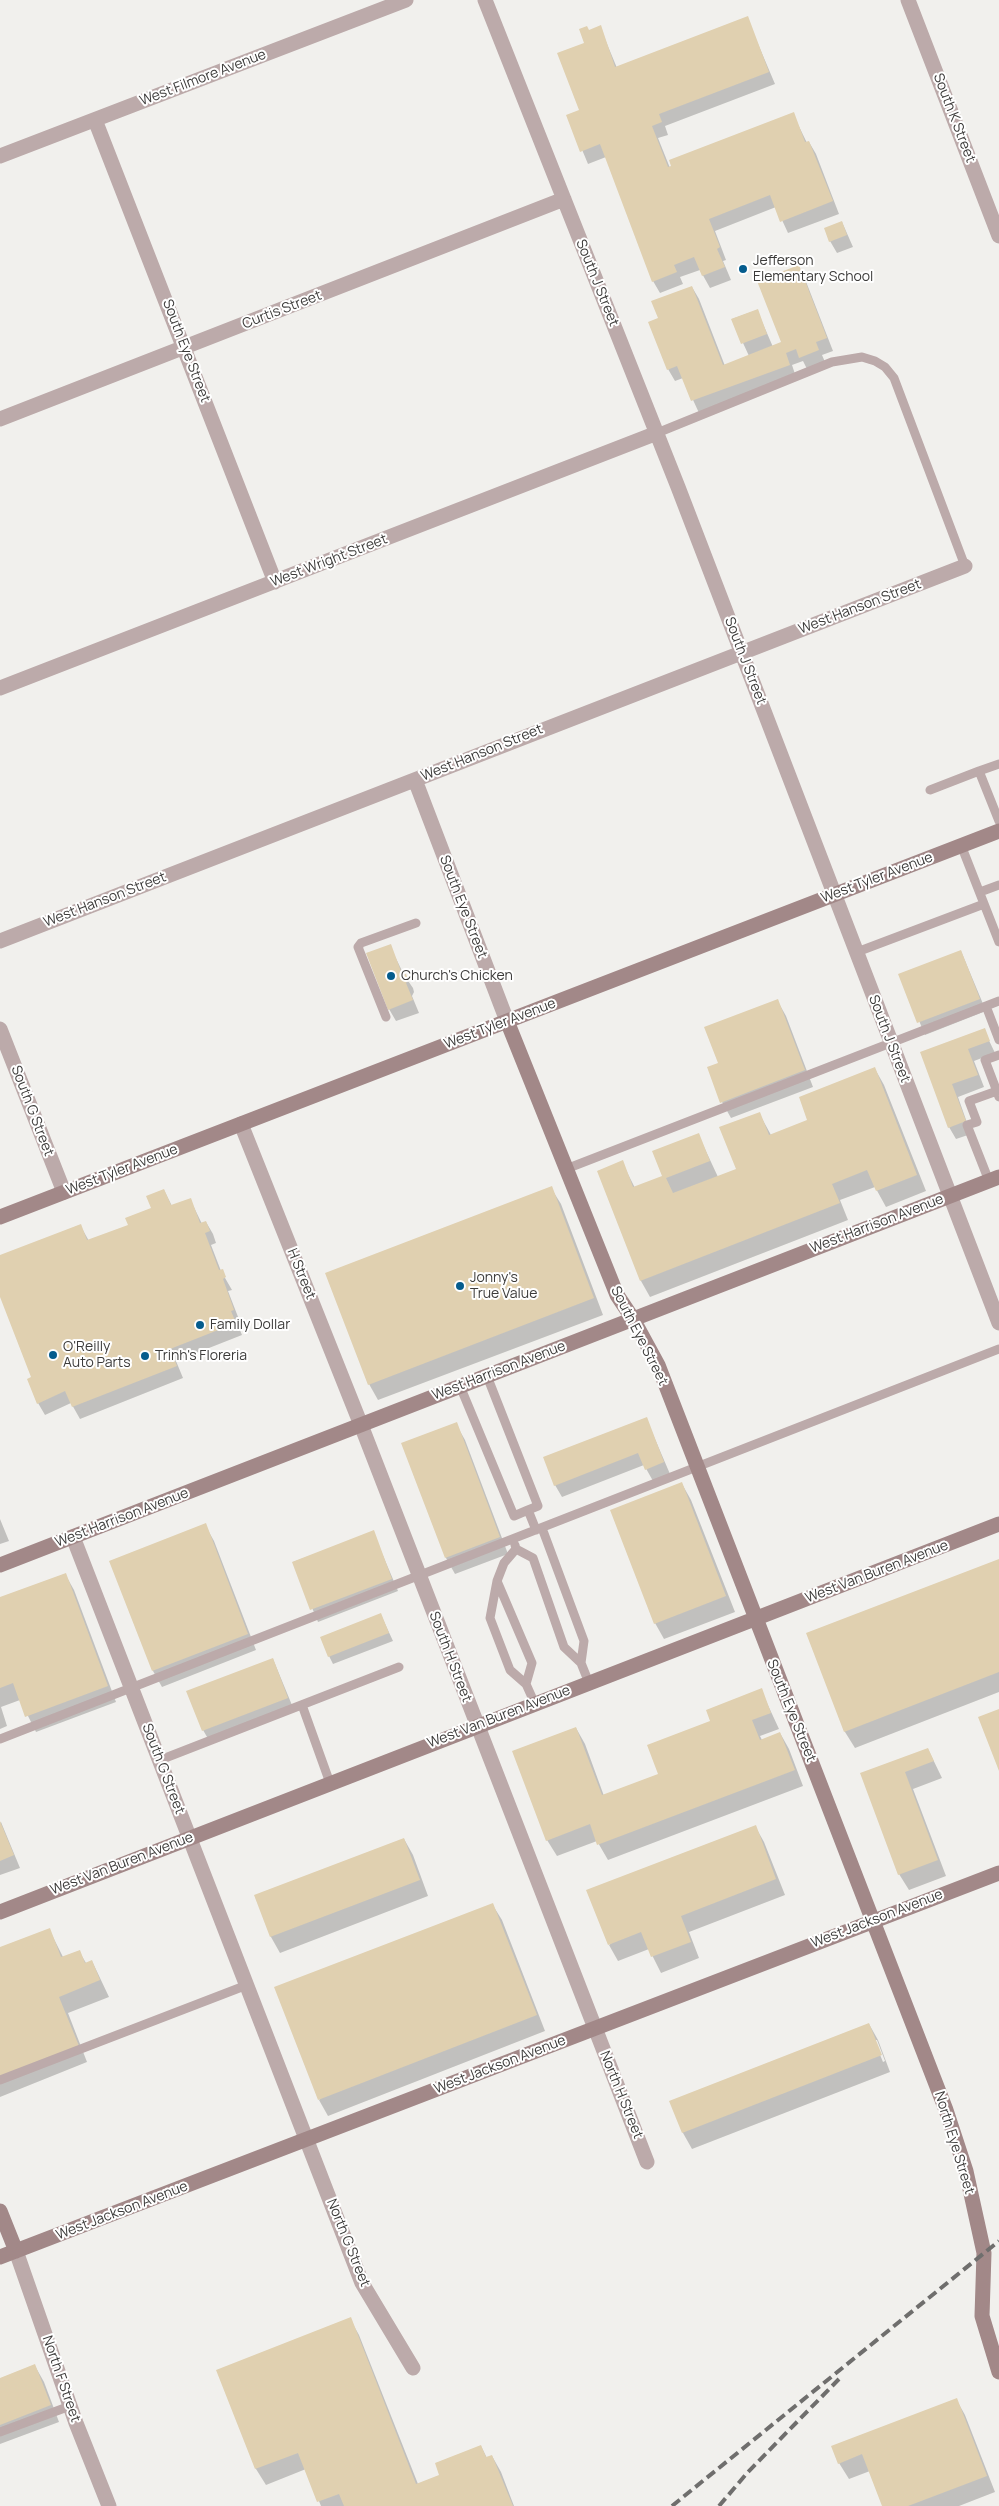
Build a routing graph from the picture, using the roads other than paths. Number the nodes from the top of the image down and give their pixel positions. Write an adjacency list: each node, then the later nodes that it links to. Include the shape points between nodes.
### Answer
1 (406, 0): 4 (street, West Filmore Avenue)
2 (485, 0): 6 (street, South J Street)
3 (908, 0): 7 (street, South K Street)
4 (95, 120): 5 (street, West Filmore Avenue); 8 (street, South Eye Street)
5 (0, 156)
6 (564, 199): 8 (street, Curtis Street); 10 (street, South J Street)
7 (999, 236)
8 (186, 348): 9 (street, Curtis Street); 12 (street, South Eye Street)
9 (0, 419)
10 (657, 434): 11 (lane, via 832,362 862,357 875,360 894,378); 12 (street, West Wright Street); 13 (street, South J Street)
11 (965, 566): 13 (street, West Hanson Street)
12 (275, 582): 14 (street, West Wright Street)
13 (741, 652): 17 (street, West Hanson Street); 24 (street, South J Street)
14 (0, 688)
15 (999, 764): 16 (lane)
16 (979, 771): 18 (lane); 19 (lane)
17 (415, 780): 27 (street, West Hanson Street); 33 (street, South Eye Street)
18 (930, 790)
19 (999, 822)
20 (999, 831): 21 (street, West Tyler Avenue)
21 (962, 845): 23 (lane); 24 (street, West Tyler Avenue)
22 (999, 885): 23 (lane)
23 (980, 892): 25 (lane)
24 (835, 894): 29 (street, South J Street); 33 (street, West Tyler Avenue)
25 (984, 904): 28 (lane); 29 (lane)
26 (416, 923): 32 (lane, via 361,943 358,947)
27 (0, 941)
28 (999, 942)
29 (857, 952): 36 (street, South J Street)
30 (999, 1001): 31 (lane)
31 (986, 1006): 35 (lane); 36 (lane)
32 (386, 1017)
33 (507, 1021): 39 (street, West Tyler Avenue); 40 (street, South Eye Street)
34 (0, 1029): 42 (street, South G Street)
35 (999, 1040)
36 (891, 1043): 40 (lane); 43 (street, South J Street)
37 (999, 1055): 38 (lane, via 985,1060)
38 (998, 1094): 41 (lane, via 969,1100 977,1122 967,1125)
39 (241, 1124): 42 (street, West Tyler Avenue); 50 (street, H Street)
40 (566, 1169): 45 (street, South Eye Street, via 617,1295)
41 (994, 1179): 43 (street, West Harrison Avenue)
42 (64, 1192): 44 (street, West Tyler Avenue)
43 (948, 1196): 45 (street, West Harrison Avenue); 46 (street, South J Street)
44 (0, 1217)
45 (633, 1319): 48 (street, West Harrison Avenue); 51 (street, South Eye Street, via 658,1365)
46 (999, 1323)
47 (999, 1349): 51 (lane)
48 (487, 1376): 49 (street, West Harrison Avenue); 52 (lane, via 538,1506)
49 (460, 1386): 50 (street, West Harrison Avenue); 52 (lane, via 514,1516)
50 (361, 1425): 55 (street, West Harrison Avenue); 59 (street, South H Street)
51 (697, 1467): 54 (lane); 61 (street, South Eye Street)
52 (528, 1510): 54 (lane)
53 (999, 1524): 61 (street, West Van Buren Avenue)
54 (539, 1529): 56 (lane); 62 (lane, via 584,1641)
55 (73, 1537): 58 (street, West Harrison Avenue); 66 (street, South G Street)
56 (513, 1539): 57 (lane); 59 (lane)
57 (516, 1549): 60 (lane, via 504,1563); 62 (lane, via 533,1558 564,1647)
58 (0, 1565)
59 (419, 1576): 66 (lane); 69 (street, South H Street)
60 (497, 1581): 65 (lane, via 532,1663); 65 (lane, via 490,1618 510,1670)
61 (755, 1619): 64 (street, West Van Buren Avenue); 76 (street, South Eye Street)
62 (581, 1663): 64 (lane)
63 (399, 1667): 68 (lane)
64 (588, 1683): 67 (street, West Van Buren Avenue)
65 (526, 1684): 67 (lane)
66 (132, 1688): 70 (lane); 71 (street, South G Street)
67 (535, 1704): 69 (street, West Van Buren Avenue)
68 (302, 1705): 71 (lane); 72 (lane)
69 (477, 1726): 72 (street, West Van Buren Avenue); 78 (street, South H Street)
70 (0, 1739)
71 (160, 1760): 73 (street, South G Street)
72 (330, 1783): 73 (street, West Van Buren Avenue)
73 (190, 1837): 75 (street, West Van Buren Avenue); 77 (street, South G Street)
74 (999, 1872): 76 (street, West Jackson Avenue)
75 (0, 1912)
76 (874, 1920): 78 (street, West Jackson Avenue); 86 (street, North Eye Street, via 966,2172 984,2253 982,2316)
77 (247, 1986): 79 (lane); 80 (street, South G Street)
78 (594, 2029): 80 (street, West Jackson Avenue); 81 (street, North H Street)
79 (0, 2080)
80 (307, 2140): 83 (street, West Jackson Avenue); 85 (street, North G Street, via 362,2283)
81 (648, 2162)
82 (0, 2211): 83 (street)
83 (16, 2251): 84 (street, West Jackson Avenue); 87 (street, North F Street)
84 (0, 2257)
85 (413, 2368)
86 (999, 2372)
87 (70, 2406): 88 (lane); 89 (street, North F Street)
88 (0, 2432)
89 (109, 2506)

